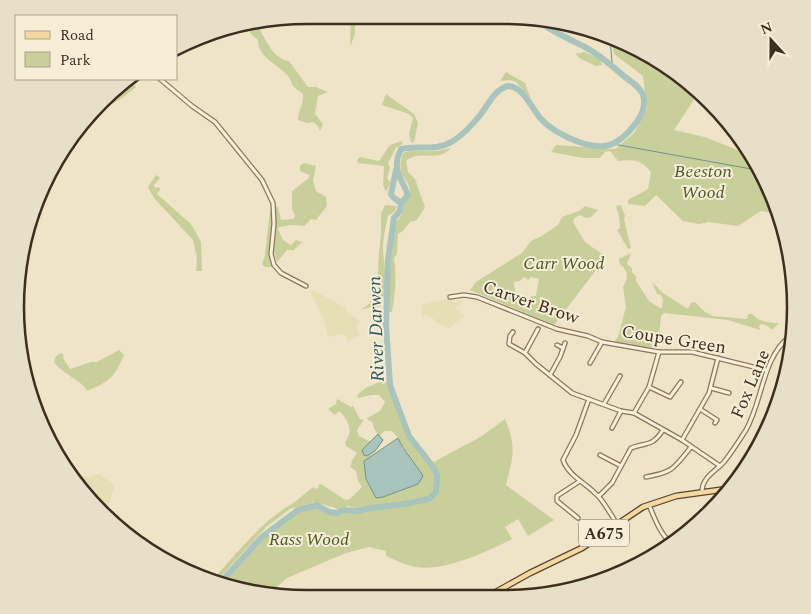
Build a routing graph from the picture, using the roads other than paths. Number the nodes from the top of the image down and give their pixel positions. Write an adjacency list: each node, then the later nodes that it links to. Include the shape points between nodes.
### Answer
1 (161, 80): 2 (street, via 215,122 262,180 273,203 271,254 274,264 281,273)
2 (306, 286)
3 (450, 297): 6 (street, Carver Brow, via 477,297 557,330)
4 (538, 329): 12 (street)
5 (513, 332): 12 (street, via 509,344)
6 (602, 342): 11 (street, Coupe Green); 14 (street, Coupe Green)
7 (785, 342): 15 (street, Fox Lane)
8 (565, 343): 10 (street)
9 (557, 345): 10 (street)
10 (563, 348): 16 (street)
11 (659, 352): 13 (street, Coupe Green, via 692,352); 19 (street)
12 (525, 353): 16 (street)
13 (718, 358): 15 (street, Coupe Green); 20 (street)
14 (590, 363)
15 (766, 370): 34 (street, Fox Lane, via 754,416)
16 (550, 375): 22 (street, via 572,393)
17 (620, 376): 23 (street)
18 (681, 382): 19 (street, via 670,397)
19 (649, 387): 26 (street)
20 (711, 388): 21 (street); 24 (street)
21 (729, 393)
22 (589, 399): 23 (street); 36 (street, via 563,460)
23 (604, 404): 25 (street)
24 (700, 409): 27 (street, via 717,420); 30 (street)
25 (621, 411): 26 (street); 28 (street)
26 (634, 413): 29 (street)
27 (715, 423)
28 (612, 428)
29 (663, 430): 30 (street); 33 (street, via 650,444 631,448)
30 (682, 440): 31 (street)
31 (691, 447): 34 (street); 35 (street, via 665,474)
32 (600, 455): 33 (street)
33 (621, 466): 39 (street, via 612,483)
34 (720, 466): 38 (street, Fox Lane, via 703,483)
35 (646, 477)
36 (580, 481): 39 (street); 41 (street, via 556,498)
37 (720, 490): 38 (main road, A675)
38 (702, 492): 40 (main road, A675)
39 (599, 496): 42 (street)
40 (649, 504): 42 (main road, A675); 43 (street)
41 (578, 518)
42 (617, 524): 44 (main road, A675, via 582,548)
43 (666, 540)
44 (498, 590)

